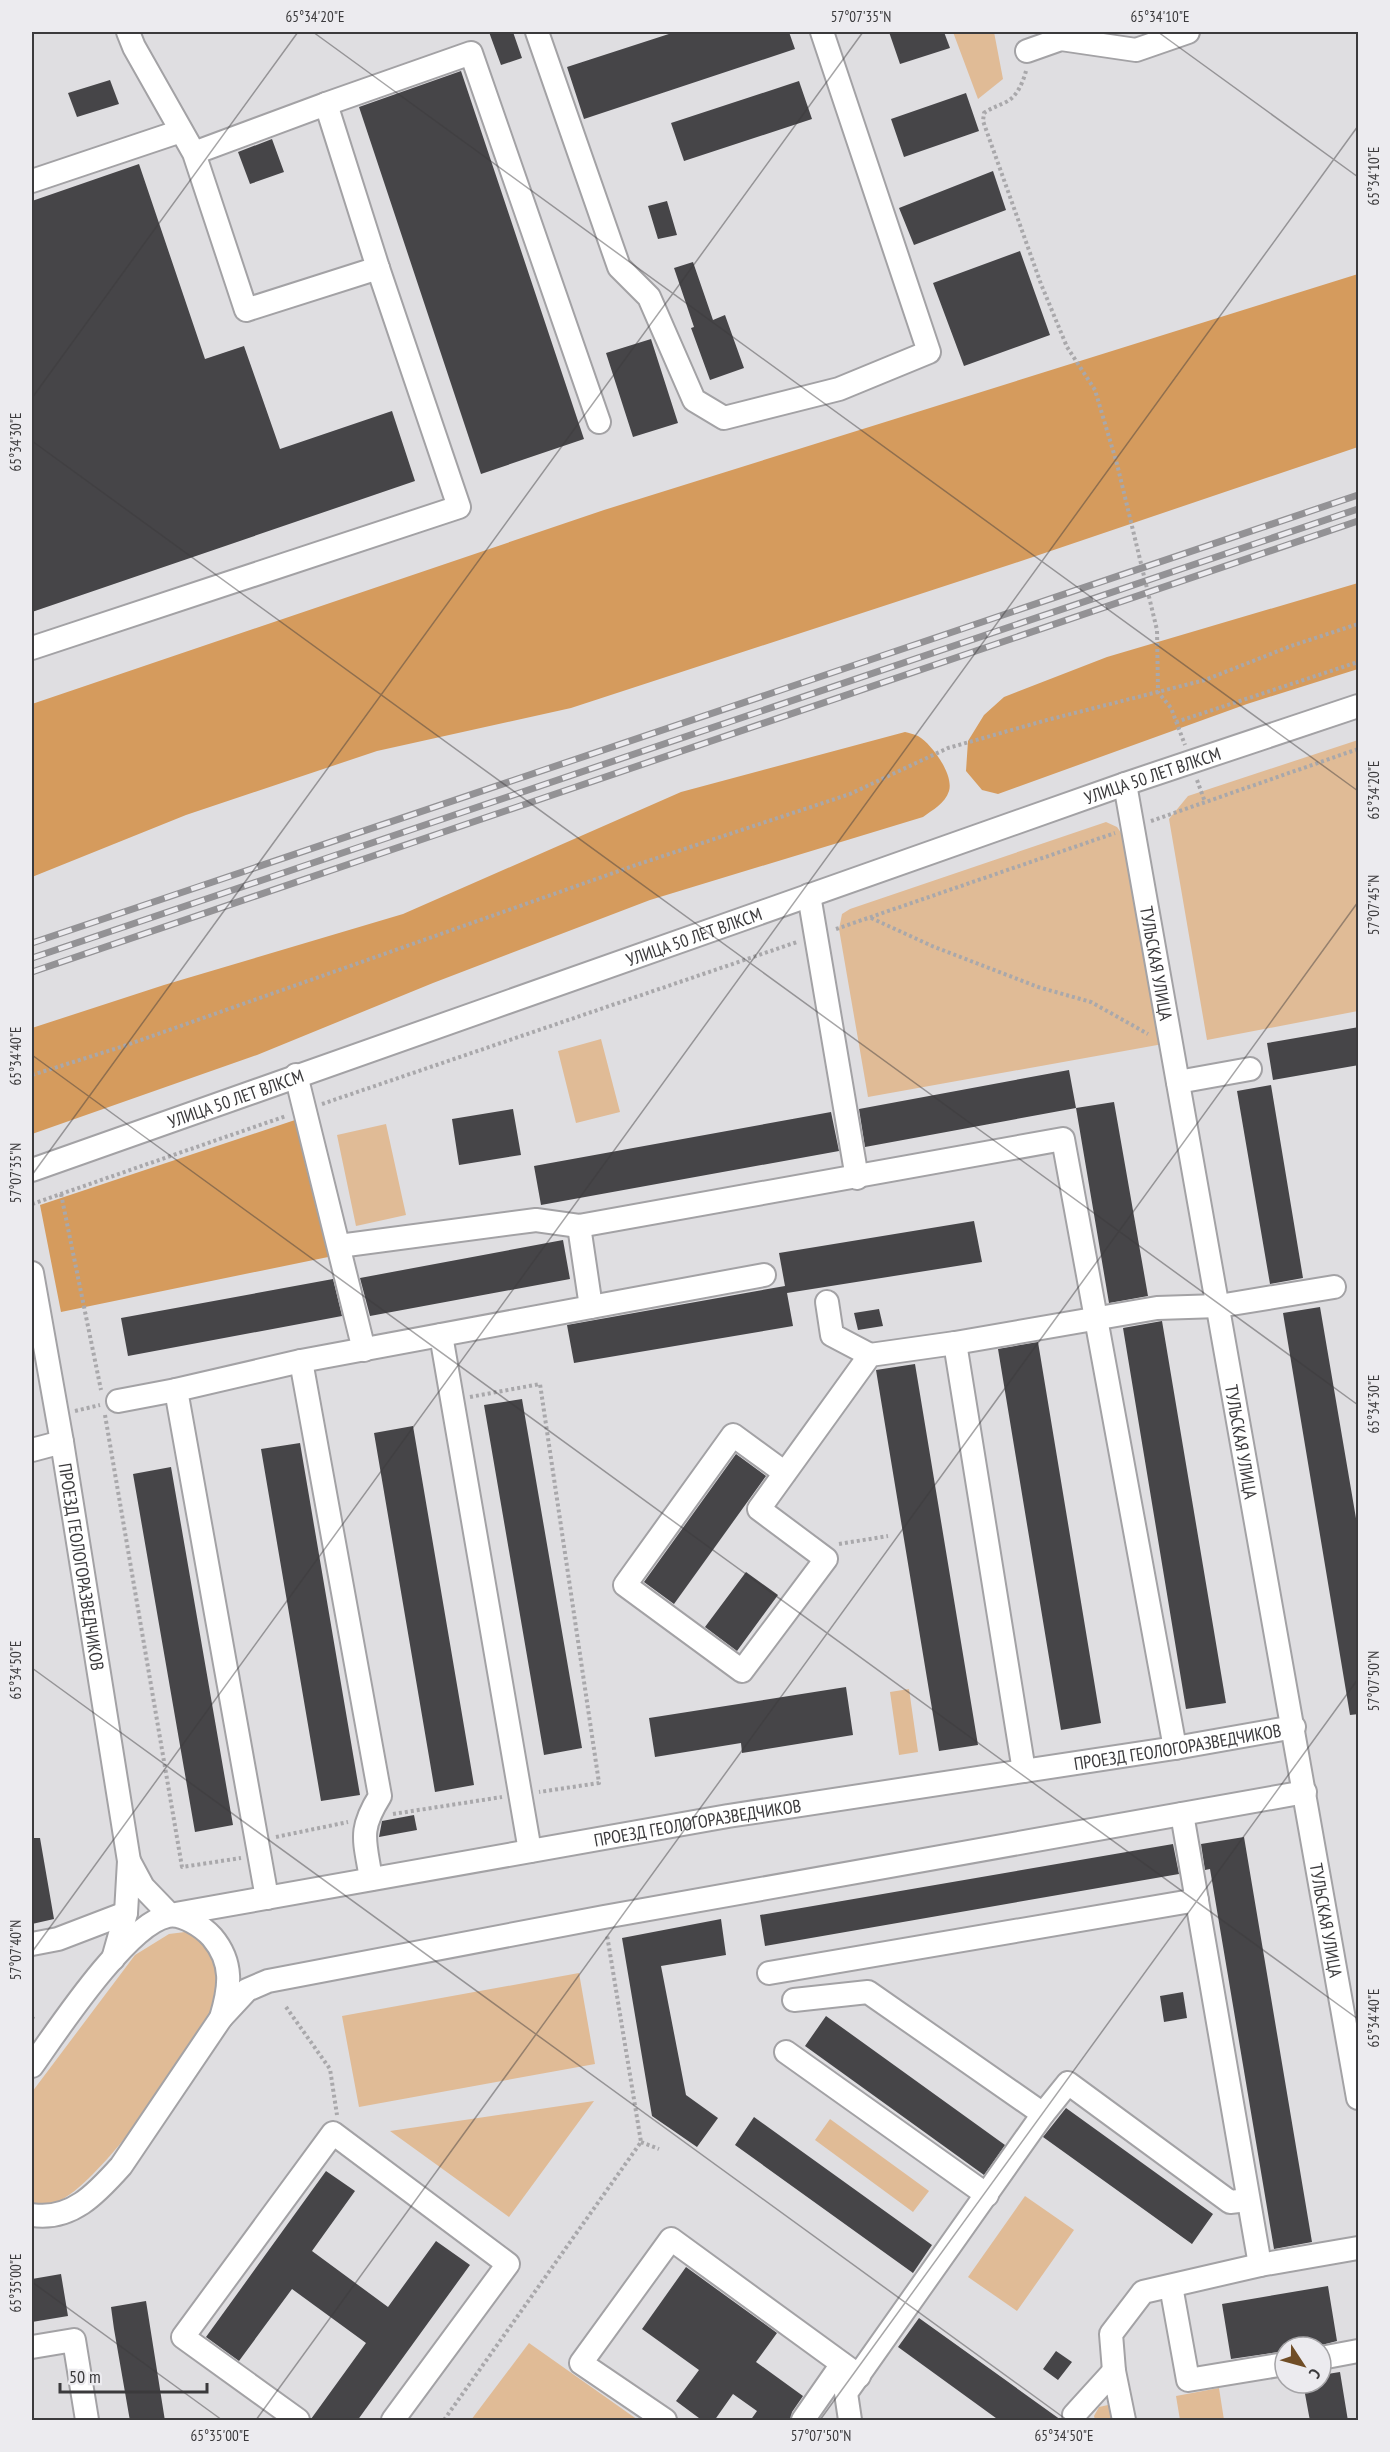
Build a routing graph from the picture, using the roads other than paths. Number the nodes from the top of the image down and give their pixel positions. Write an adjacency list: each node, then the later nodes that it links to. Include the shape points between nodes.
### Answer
1 (128, 32): 8 (street)
2 (537, 32): 3 (street, via 619,267 649,297 694,400 724,418 839,389 929,352)
3 (822, 32)
4 (1188, 32): 5 (street, via 1136,50)
5 (1060, 35): 6 (street)
6 (1027, 51)
7 (326, 104): 9 (street); 11 (street); 12 (street, via 471,53)
8 (181, 131): 9 (street); 10 (street)
9 (194, 153): 11 (street, via 246,310)
10 (32, 181)
11 (378, 268): 13 (street, via 459,507)
12 (598, 422)
13 (32, 648)
14 (1359, 706): 15 (street, УЛИЦА 50 ЛЕТ ВЛКСМ)
15 (1125, 784): 16 (street, УЛИЦА 50 ЛЕТ ВЛКСМ); 19 (street, ТУЛЬСКАЯ УЛИЦА)
16 (809, 895): 18 (street, УЛИЦА 50 ЛЕТ ВЛКСМ); 21 (street)
17 (1250, 1069): 19 (street)
18 (296, 1075): 20 (street, УЛИЦА 50 ЛЕТ ВЛКСМ); 23 (street)
19 (1178, 1082): 28 (street, ТУЛЬСКАЯ УЛИЦА)
20 (32, 1170)
21 (857, 1178): 22 (street); 30 (street, via 1063,1140)
22 (579, 1226): 23 (street, via 536,1220); 29 (street)
23 (339, 1246): 33 (street)
24 (32, 1273): 38 (street, ПРОЕЗД ГЕОЛОГОРАЗВЕДЧИКОВ)
25 (764, 1275): 29 (street)
26 (1334, 1287): 28 (street)
27 (827, 1302): 34 (street, via 832,1335)
28 (1218, 1306): 30 (street, via 1157,1308); 41 (street, ТУЛЬСКАЯ УЛИЦА)
29 (591, 1307): 31 (street)
30 (1096, 1319): 32 (street); 42 (street)
31 (441, 1335): 33 (street); 46 (street)
32 (955, 1343): 34 (street); 43 (street)
33 (364, 1350): 35 (street)
34 (870, 1355): 40 (street)
35 (301, 1361): 36 (street); 48 (street, via 380,1796 363,1830)
36 (176, 1390): 37 (street); 49 (street)
37 (111, 1402)
38 (62, 1442): 39 (street); 47 (street, ПРОЕЗД ГЕОЛОГОРАЗВЕДЧИКОВ)
39 (32, 1450)
40 (785, 1473): 40 (street, via 759,1509 826,1559 742,1671 624,1585 733,1435)
41 (1294, 1727): 42 (street, ПРОЕЗД ГЕОЛОГОРАЗВЕДЧИКОВ); 44 (street, ТУЛЬСКАЯ УЛИЦА)
42 (1175, 1748): 43 (street, ПРОЕЗД ГЕОЛОГОРАЗВЕДЧИКОВ)
43 (1024, 1771): 46 (street, ПРОЕЗД ГЕОЛОГОРАЗВЕДЧИКОВ)
44 (1305, 1792): 45 (street); 60 (street, ТУЛЬСКАЯ УЛИЦА)
45 (1182, 1814): 50 (street); 57 (street, via 268,1981 247,1990)
46 (530, 1851): 48 (street, ПРОЕЗД ГЕОЛОГОРАЗВЕДЧИКОВ)
47 (129, 1861): 51 (street, ПРОЕЗД ГЕОЛОГОРАЗВЕДЧИКОВ); 52 (street, ПРОЕЗД ГЕОЛОГОРАЗВЕДЧИКОВ, via 143,1887)
48 (371, 1879): 49 (street, ПРОЕЗД ГЕОЛОГОРАЗВЕДЧИКОВ)
49 (267, 1898): 52 (street, ПРОЕЗД ГЕОЛОГОРАЗВЕДЧИКОВ)
50 (1197, 1900): 55 (street); 63 (street)
51 (126, 1913): 53 (street, via 58,1939); 54 (street, ПРОЕЗД ГЕОЛОГОРАЗВЕДЧИКОВ)
52 (170, 1915): 54 (street, via 132,1936); 57 (street, via 190,1920 223,1950 229,1991)
53 (32, 1944)
54 (113, 1959): 59 (street)
55 (769, 1973)
56 (794, 2000): 61 (street, via 868,1992)
57 (220, 2018): 64 (street, via 103,2186 82,2203)
58 (786, 2052): 62 (street)
59 (32, 2066)
60 (1359, 2098)
61 (1043, 2114): 62 (street); 63 (street, via 1068,2083 1230,2202)
62 (987, 2195): 72 (street)
63 (1248, 2200): 66 (street)
64 (37, 2218)
65 (1359, 2248): 66 (street)
66 (1260, 2265): 67 (street)
67 (1171, 2286): 71 (street, via 1188,2380); 73 (street, via 1143,2292 1111,2334)
68 (32, 2347): 74 (street, via 74,2340)
69 (1359, 2351): 70 (street)
70 (1333, 2356)
71 (1273, 2366)
72 (851, 2370): 77 (street, via 671,2239 581,2363); 78 (street); 79 (street, via 846,2393)
73 (1114, 2371): 80 (street, via 1074,2415); 81 (street)
74 (87, 2421)
75 (298, 2421): 76 (street, via 183,2337 333,2133 508,2264)
76 (393, 2421)
77 (665, 2421)
78 (803, 2421)
79 (850, 2421)
80 (1075, 2421)
81 (1124, 2421)

